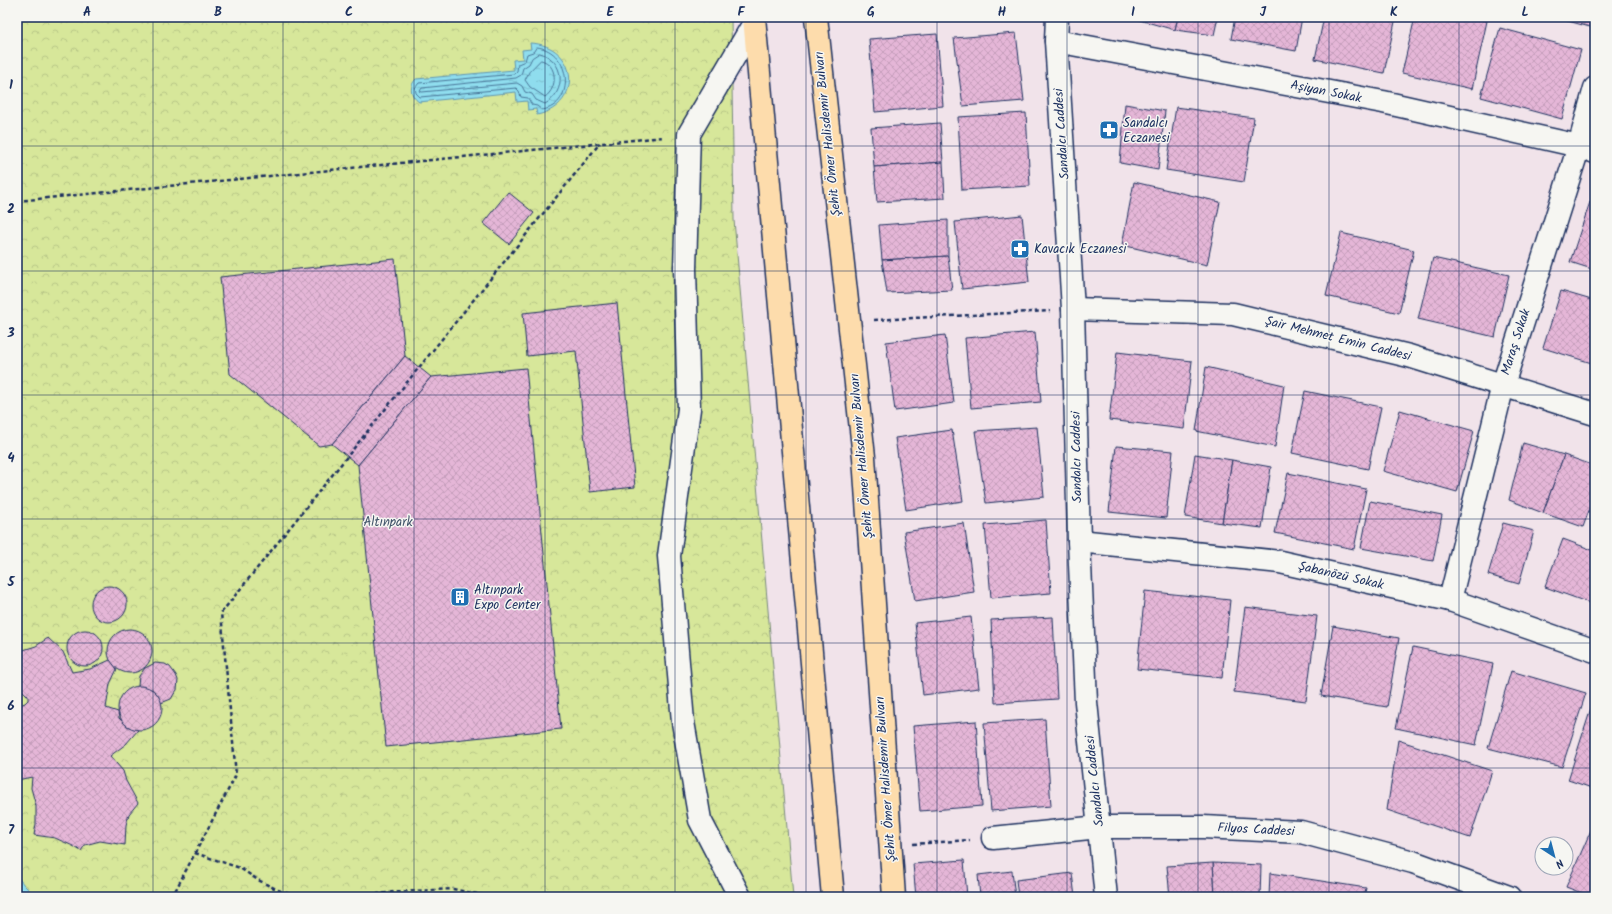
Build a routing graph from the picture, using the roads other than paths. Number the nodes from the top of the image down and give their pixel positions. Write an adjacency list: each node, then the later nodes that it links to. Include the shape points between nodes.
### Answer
1 (816, 17): 17 (highway, Şehit Ömer Halisdemir Bulvarı, via 864,457)
2 (1057, 17): 4 (street, Sandalcı Caddesi)
3 (754, 20): 15 (street, via 689,134 685,268 689,409 668,556 683,722 700,820); 16 (highway)
4 (1056, 40): 6 (street, Aşiyan Sokak, via 1383,102); 7 (street, Sandalcı Caddesi)
5 (1595, 88): 6 (street, Maraş Sokak)
6 (1587, 149): 8 (street, Maraş Sokak)
7 (1073, 309): 8 (street, Şair Mehmet Emin Caddesi, via 1233,314 1409,356); 10 (street, Sandalcı Caddesi)
8 (1503, 385): 9 (street, Şair Mehmet Emin Caddesi); 11 (street, Maraş Sokak)
9 (1595, 414)
10 (1079, 541): 11 (street, Şabanözü Sokak, via 1280,562); 13 (street, Sandalcı Caddesi, via 1086,702)
11 (1450, 600): 12 (street, Şabanözü Sokak)
12 (1595, 651)
13 (1099, 827): 14 (street, Filyos Caddesi); 18 (street, Sandalcı Caddesi); 19 (street, Filyos Caddesi, via 1203,827 1301,832 1413,862)
14 (993, 838)
15 (740, 897)
16 (834, 897)
17 (894, 897)
18 (1106, 897)
19 (1509, 897)

